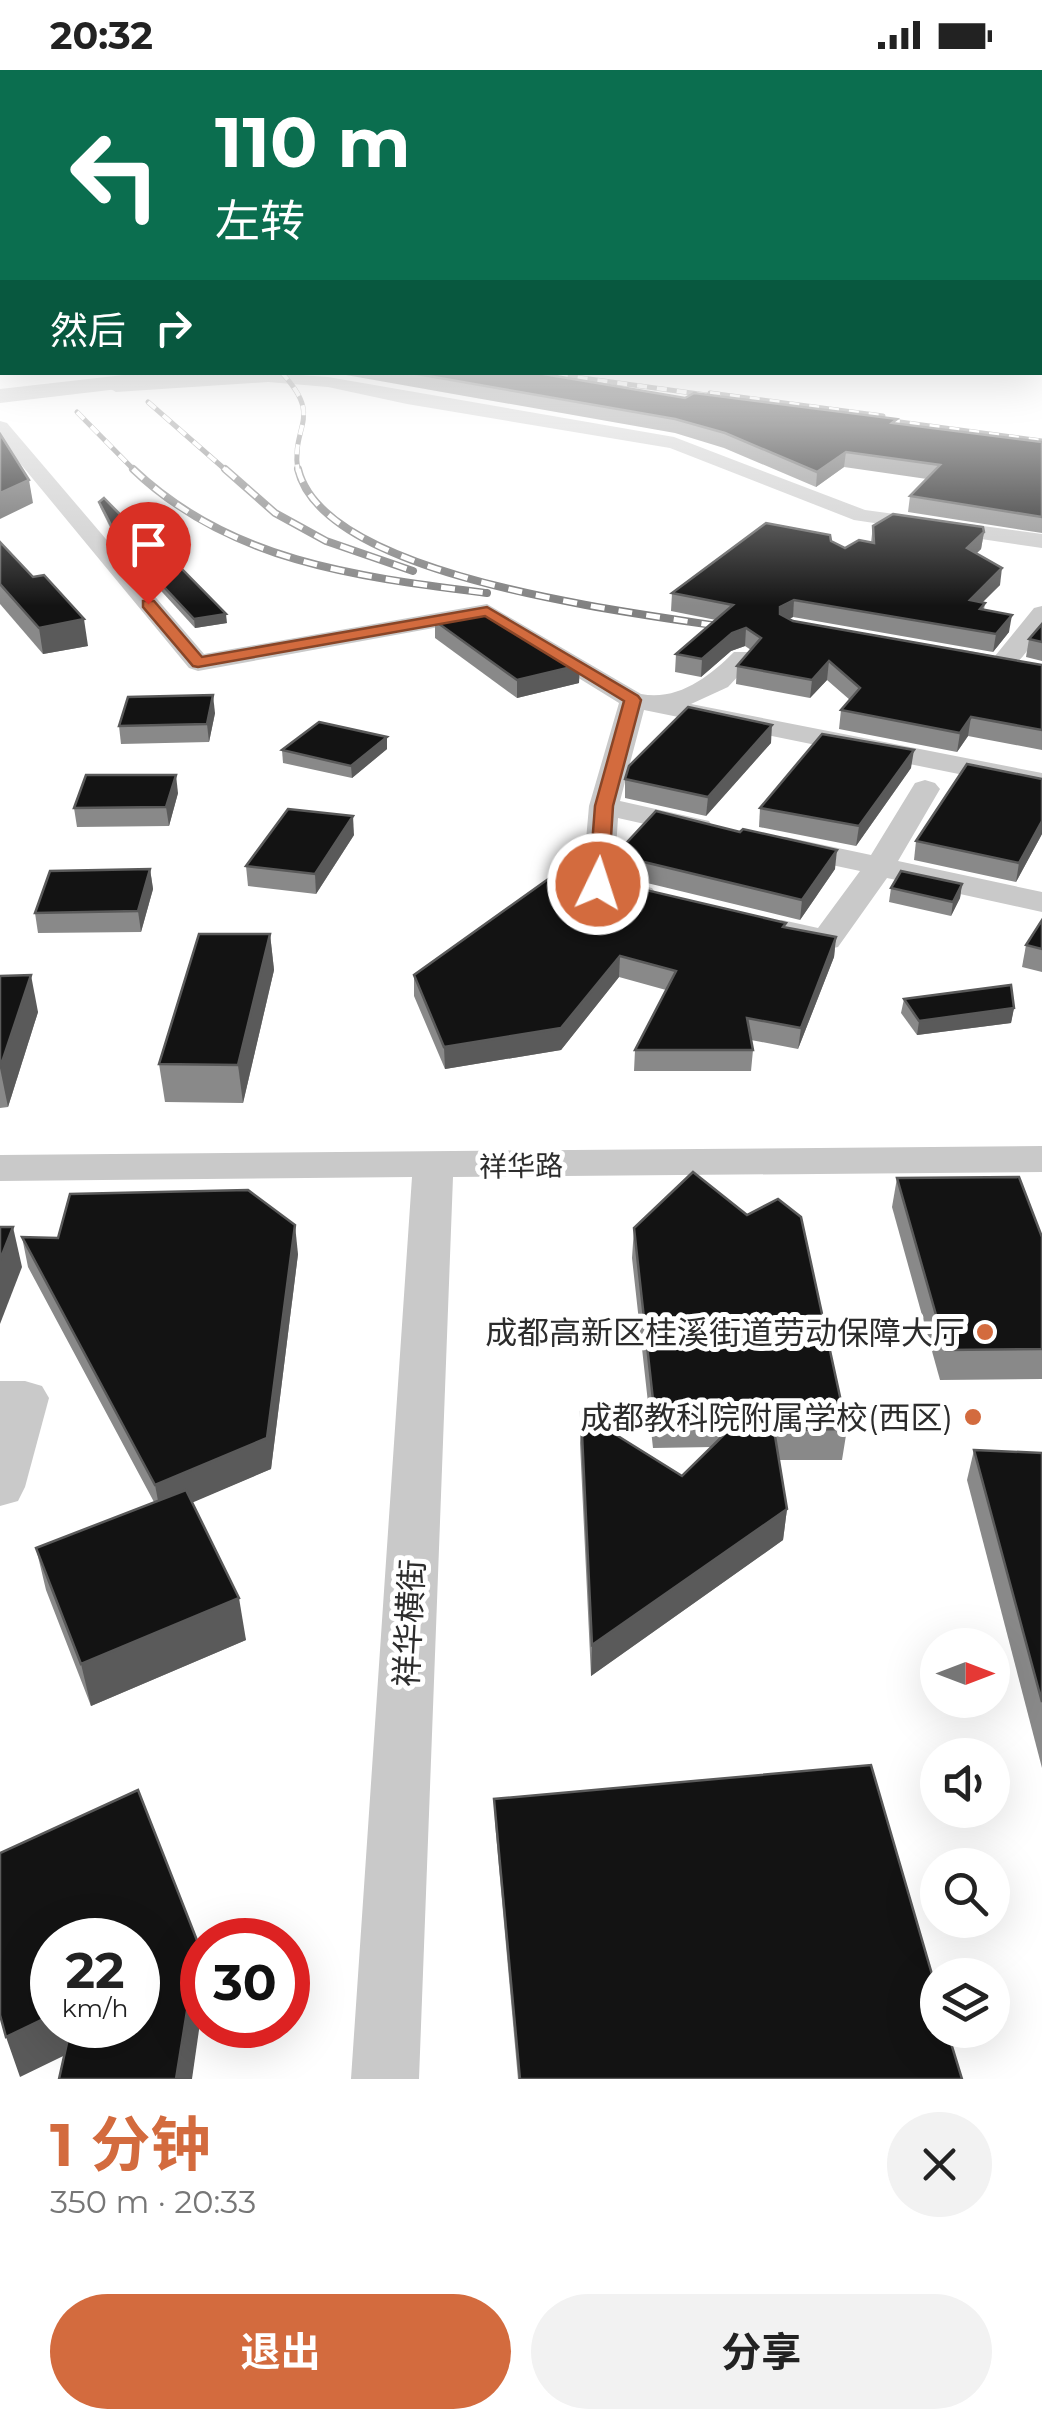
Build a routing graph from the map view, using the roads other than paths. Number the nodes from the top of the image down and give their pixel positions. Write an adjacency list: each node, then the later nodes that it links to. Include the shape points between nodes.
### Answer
1 (535, 419): 3 (street, via 674,443)
2 (0, 427): 11 (street, via 198,662 487,611)
3 (876, 518): 4 (street); 5 (street)
4 (854, 542)
5 (1042, 542)
6 (1042, 613): 9 (street)
7 (942, 654): 9 (street)
8 (743, 657): 12 (street, via 718,682)
9 (999, 664): 10 (street)
10 (1028, 670)
11 (633, 700): 12 (street); 15 (street)
12 (664, 706): 13 (street)
13 (1042, 782)
14 (925, 789): 16 (street)
15 (604, 806): 16 (street); 18 (street, via 598,884)
16 (879, 866): 17 (street); 19 (street, via 826,940)
17 (1042, 902)
18 (674, 903)
19 (750, 922)
20 (1042, 1159): 21 (street, 祥华路)
21 (433, 1167): 22 (street, 祥华路); 25 (street, 祥华横街)
22 (0, 1168)
23 (0, 1398): 24 (street, via 25,1398)
24 (0, 1486)
25 (385, 2079)

